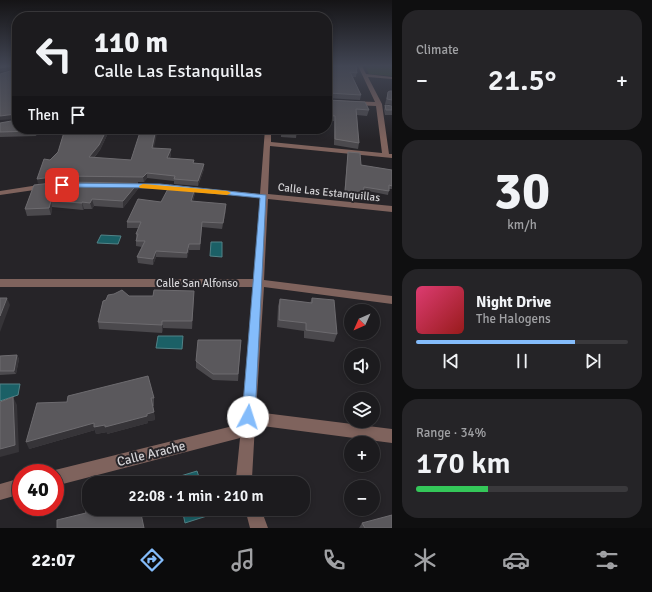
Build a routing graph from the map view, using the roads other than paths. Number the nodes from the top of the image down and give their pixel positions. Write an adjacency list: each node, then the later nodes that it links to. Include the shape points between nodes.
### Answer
1 (373, 91): 3 (street)
2 (332, 102): 3 (street)
3 (381, 106): 6 (street)
4 (268, 134): 5 (street)
5 (267, 144): 6 (street); 10 (street)
6 (389, 156)
7 (55, 185): 9 (street)
8 (114, 186): 10 (street, Calle Las Estanquillas, via 160,186)
9 (0, 193)
10 (264, 196): 11 (street, Calle Las Estanquillas); 13 (street)
11 (392, 210)
12 (0, 283): 13 (street, Calle San Alfonso)
13 (259, 283): 14 (street, Calle San Alfonso); 15 (street)
14 (392, 300)
15 (248, 423): 16 (street, Calle Arache); 17 (street, Calle Arache); 18 (street)
16 (392, 436)
17 (64, 475)
18 (244, 476)
19 (12, 489): 20 (street)
20 (0, 492)
21 (255, 516): 22 (street)
22 (259, 528)

